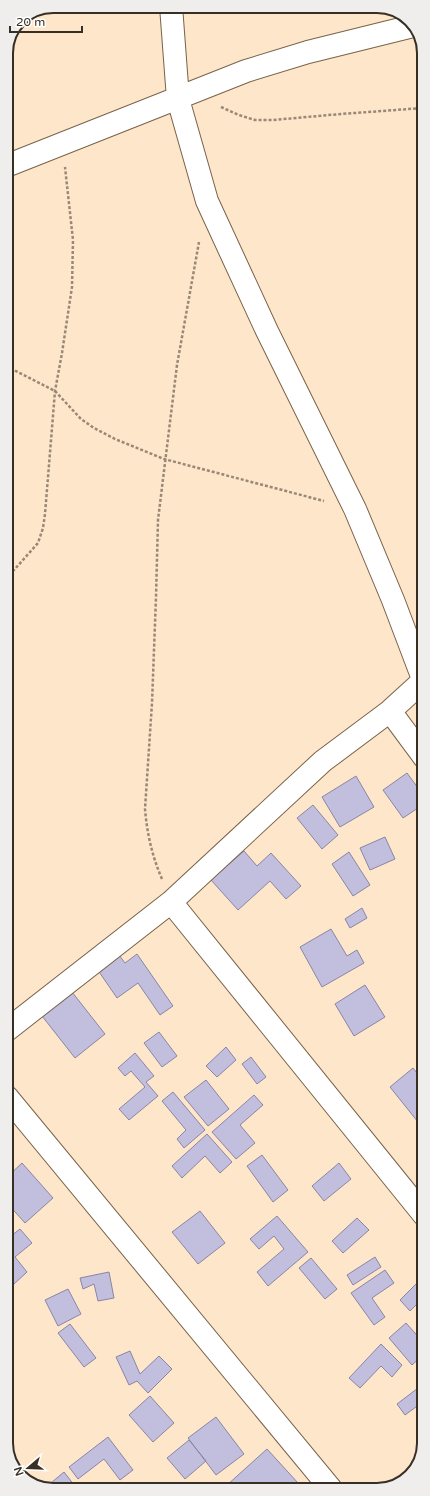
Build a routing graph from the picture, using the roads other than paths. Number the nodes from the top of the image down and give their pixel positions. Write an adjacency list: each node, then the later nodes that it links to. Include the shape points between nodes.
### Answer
1 (172, 13): 3 (street)
2 (407, 27): 3 (street, via 308,52 246,71)
3 (178, 99): 4 (street); 5 (street, via 207,201 355,509)
4 (13, 163)
5 (417, 662)
6 (417, 686): 7 (street)
7 (390, 711): 8 (street); 9 (street, via 323,761)
8 (417, 748)
9 (171, 902): 10 (street); 12 (street)
10 (13, 1025)
11 (13, 1104): 13 (street)
12 (417, 1206)
13 (326, 1483)

